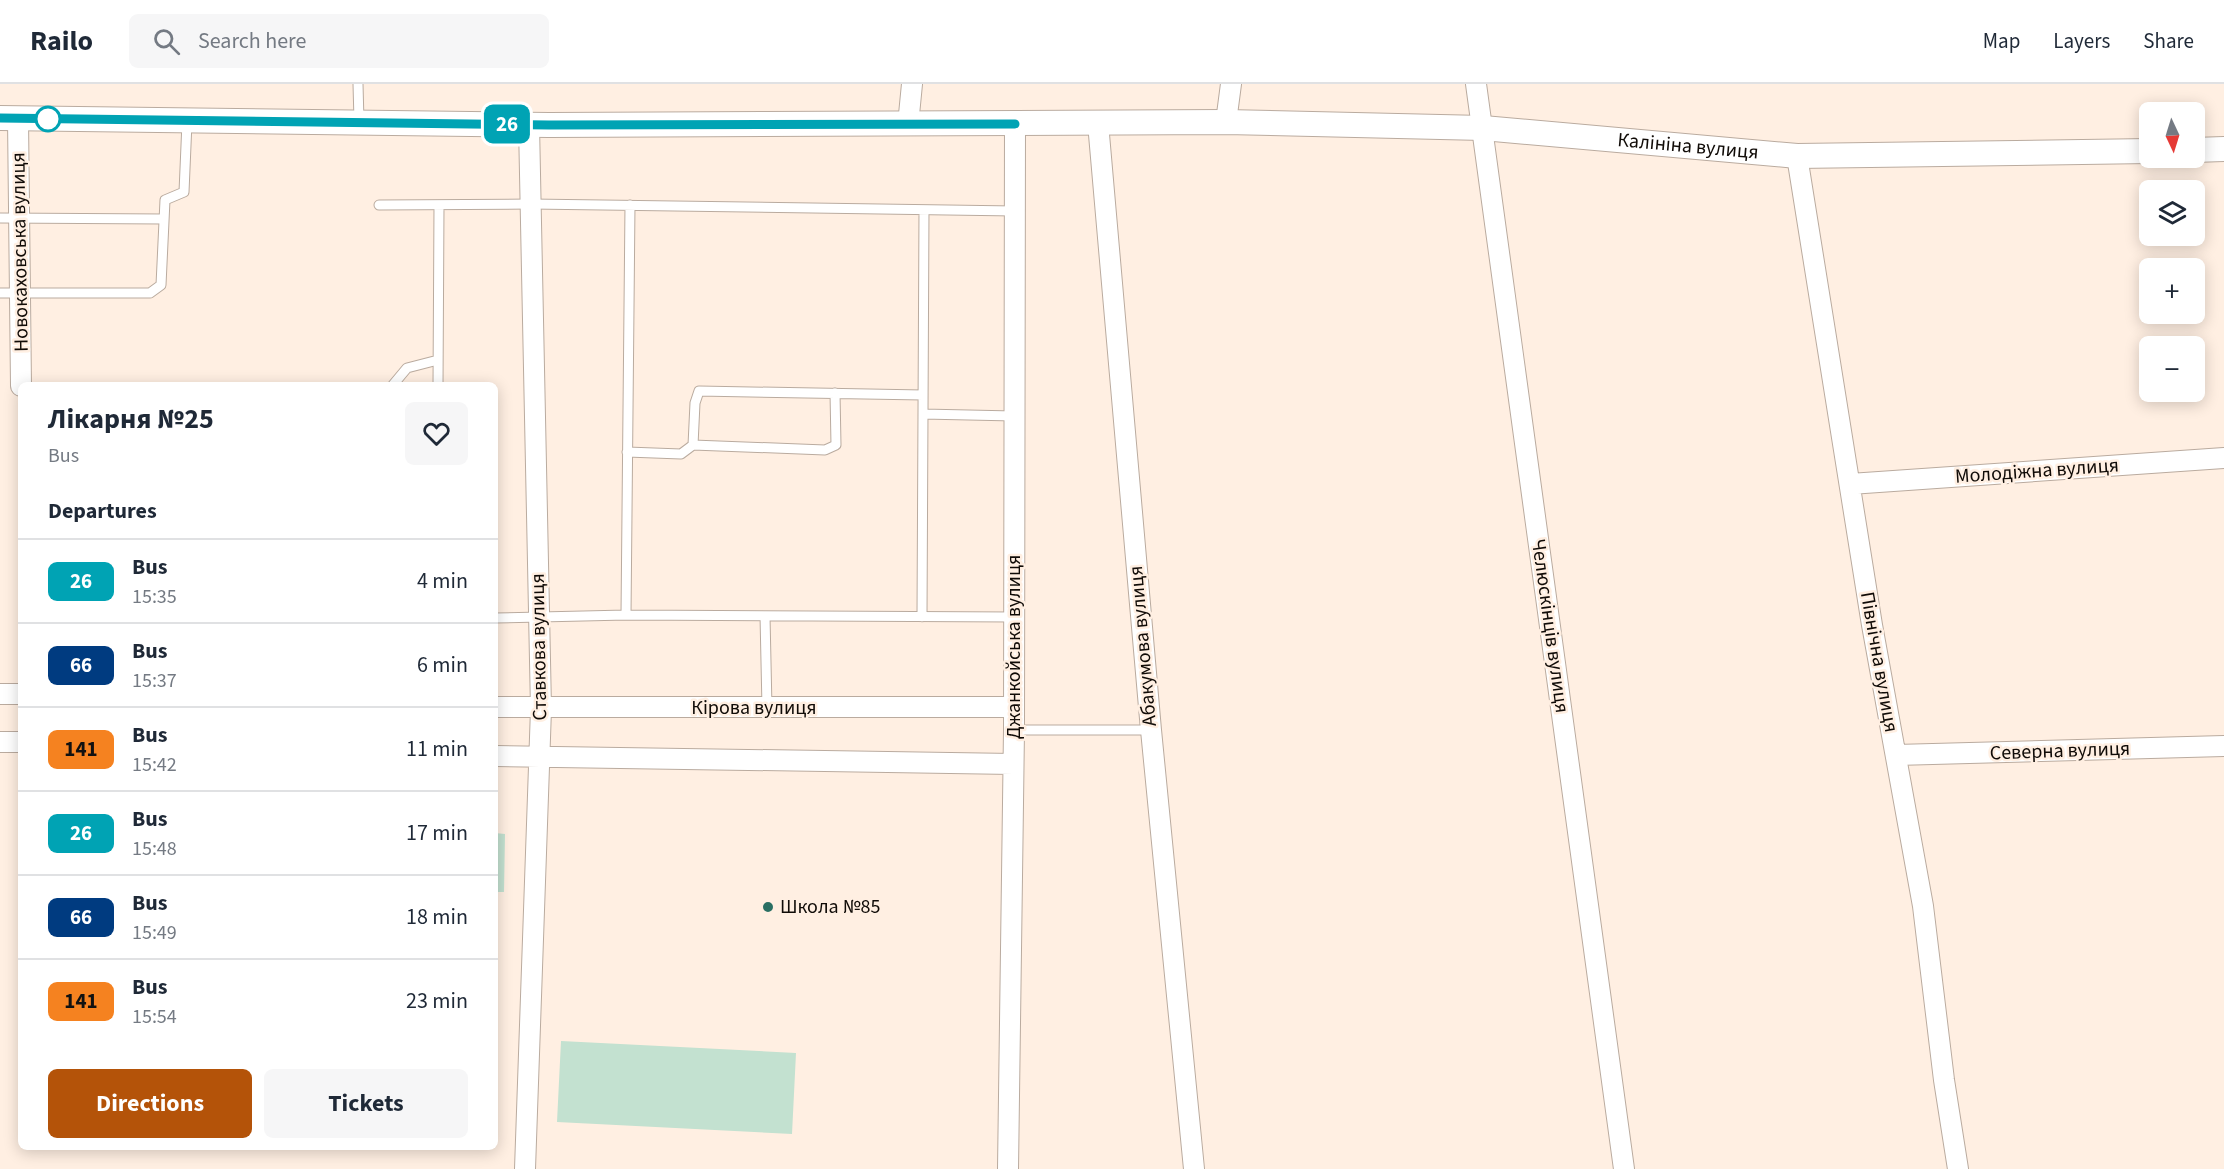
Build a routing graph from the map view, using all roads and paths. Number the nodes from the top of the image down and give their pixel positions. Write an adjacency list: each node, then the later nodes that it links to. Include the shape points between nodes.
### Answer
1 (358, 84): 7 (lane)
2 (912, 84): 12 (street)
3 (1231, 84): 8 (street)
4 (1476, 84): 13 (street, Челюскінців вулиця)
5 (9, 119): 6 (street, Калініна вулиця); 24 (street, Новокаховська вулиця)
6 (188, 121): 7 (street, Калініна вулиця); 25 (lane, via 184,192 165,200)
7 (359, 122): 11 (street, Калініна вулиця)
8 (1226, 122): 9 (street, Калініна вулиця); 13 (street, Калініна вулиця)
9 (1098, 123): 10 (street, Калініна вулиця); 53 (street, Абакумова вулиця)
10 (1015, 124): 12 (street, Калініна вулиця); 23 (street, Джанкойська вулиця)
11 (529, 125): 12 (street, Калініна вулиця); 18 (street, Ставкова вулиця)
12 (908, 125)
13 (1483, 128): 17 (street, Калініна вулиця); 64 (street, Челюскінців вулиця)
14 (2205, 150): 15 (street)
15 (2224, 150)
16 (2139, 151): 17 (street, Калініна вулиця)
17 (1797, 156): 39 (street, Північна вулиця)
18 (531, 204): 20 (lane); 21 (lane); 42 (street, Ставкова вулиця)
19 (379, 205): 21 (lane)
20 (630, 205): 22 (lane); 37 (lane)
21 (439, 206): 28 (lane)
22 (924, 210): 23 (lane); 33 (lane)
23 (1015, 211): 35 (street, Джанкойська вулиця)
24 (10, 218): 25 (lane); 27 (street, Новокаховська вулиця)
25 (164, 219): 27 (lane, via 161,285 150,293)
26 (0, 293): 27 (lane)
27 (20, 293): 29 (street, Новокаховська вулиця)
28 (438, 360): 30 (lane, via 407,368); 31 (lane)
29 (21, 382)
30 (395, 382)
31 (438, 382)
32 (835, 393): 33 (lane); 36 (lane, via 699,391); 36 (lane, via 836,445 825,450)
33 (923, 395): 34 (lane)
34 (923, 414): 35 (lane); 43 (lane)
35 (1014, 416): 44 (street, Джанкойська вулиця)
36 (693, 445): 37 (lane, via 681,454)
37 (627, 452): 40 (lane)
38 (2224, 458): 39 (street, Молодіжна вулиця)
39 (1850, 484): 57 (street, Північна вулиця)
40 (626, 615): 41 (lane); 42 (lane)
41 (765, 616): 43 (lane); 50 (lane)
42 (539, 617): 45 (lane); 51 (street, Ставкова вулиця)
43 (922, 617): 44 (lane)
44 (1014, 617): 49 (street, Джанкойська вулиця)
45 (498, 618)
46 (0, 694): 47 (street)
47 (18, 694)
48 (498, 707): 51 (street, Кірова вулиця)
49 (1014, 707): 50 (street, Кірова вулиця); 52 (street, Джанкойська вулиця)
50 (767, 708): 51 (street, Кірова вулиця)
51 (542, 709): 59 (street, Ставкова вулиця)
52 (1014, 730): 53 (lane); 60 (street, Джанкойська вулиця)
53 (1150, 730): 63 (street, Абакумова вулиця)
54 (0, 742): 55 (street)
55 (18, 742)
56 (2224, 746): 57 (street, Северна вулиця)
57 (1896, 755): 65 (street, Північна вулиця, via 1923,906)
58 (498, 756): 59 (street)
59 (539, 758): 60 (street); 61 (street, Ставкова вулиця)
60 (1013, 765): 62 (street, Джанкойська вулиця)
61 (525, 1169)
62 (1008, 1169)
63 (1194, 1169)
64 (1624, 1169)
65 (1959, 1169)

